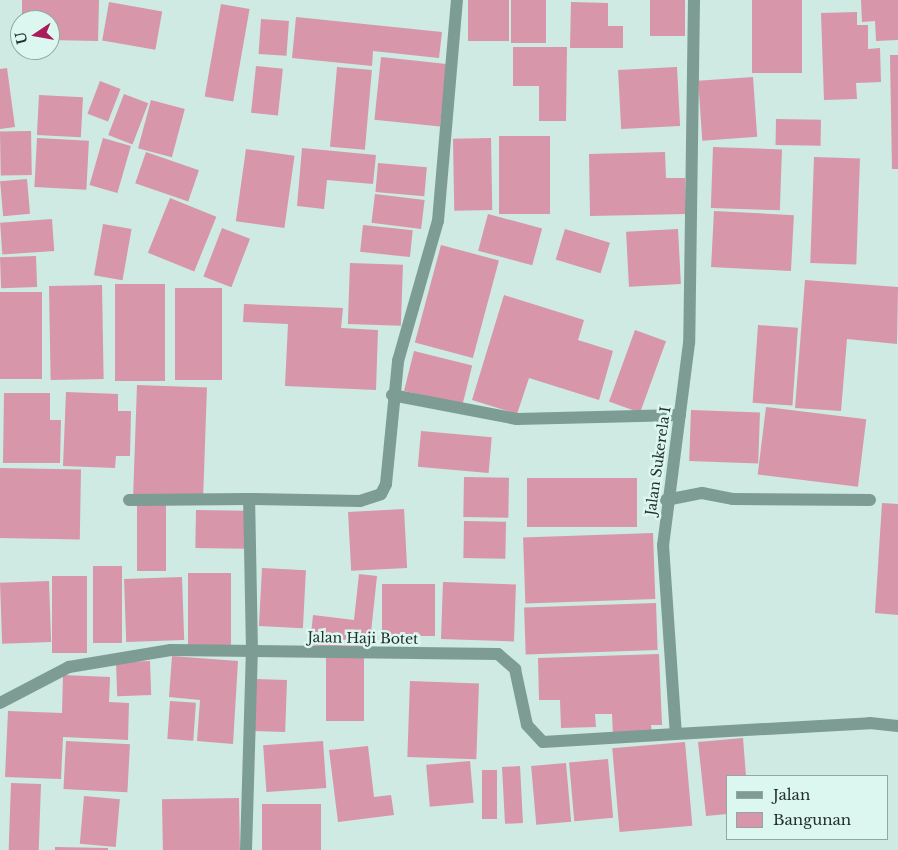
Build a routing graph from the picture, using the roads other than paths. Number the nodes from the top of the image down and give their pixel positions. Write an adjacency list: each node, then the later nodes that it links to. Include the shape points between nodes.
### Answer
1 (457, 0): 3 (street, via 438,221)
2 (694, 0): 4 (street, Jalan Sukerela I, via 689,344)
3 (392, 395): 4 (street, via 517,419); 6 (street, via 386,484 381,494 360,501)
4 (680, 415): 7 (street, Jalan Sukerela I)
5 (129, 500): 6 (street)
6 (249, 500): 9 (street)
7 (666, 500): 8 (street, via 702,493 733,500); 12 (street, Jalan Sukerela I, via 663,545)
8 (870, 500)
9 (252, 651): 10 (street, Jalan Haji Botet, via 172,650 122,656 69,667); 12 (street, Jalan Haji Botet, via 498,654 515,669 527,725 544,742); 13 (street)
10 (0, 703)
11 (898, 726): 12 (street, via 870,723)
12 (676, 734)
13 (246, 850)

